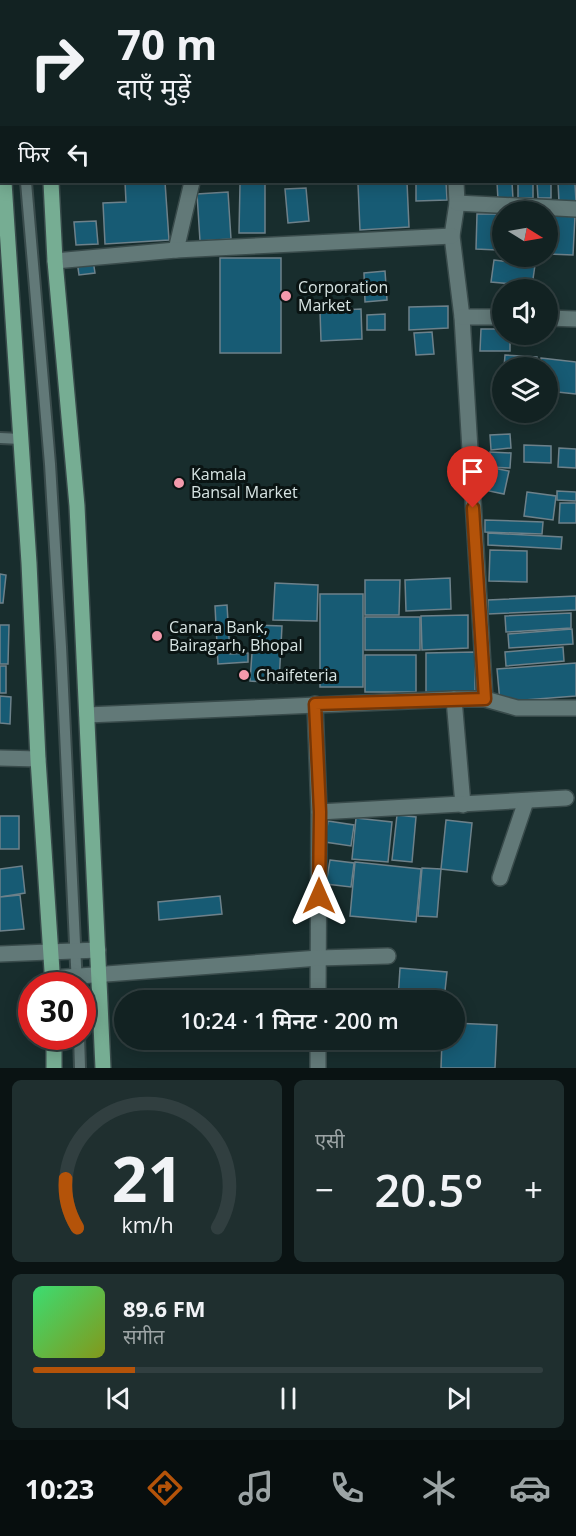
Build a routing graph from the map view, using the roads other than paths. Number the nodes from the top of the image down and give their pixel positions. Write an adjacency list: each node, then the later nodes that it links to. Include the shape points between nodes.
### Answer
1 (4, 183): 16 (main road)
2 (26, 183): 30 (lane, via 51,487)
3 (51, 183): 10 (main road)
4 (192, 183): 9 (street)
5 (456, 183): 6 (street)
6 (457, 203): 7 (street); 8 (street)
7 (576, 208)
8 (452, 236): 9 (street); 11 (street)
9 (176, 250): 10 (street)
10 (55, 261): 21 (main road, via 78,506)
11 (462, 316): 12 (street); 18 (street)
12 (492, 317)
13 (558, 318): 14 (street)
14 (576, 319)
15 (0, 438): 16 (lane)
16 (21, 439): 23 (main road)
17 (454, 699): 18 (street); 19 (street); 26 (street)
18 (485, 699): 20 (street, via 517,708)
19 (315, 704): 21 (street); 27 (street)
20 (576, 708)
21 (87, 715): 29 (main road)
22 (0, 758): 23 (street)
23 (38, 759): 31 (main road)
24 (566, 798): 25 (street)
25 (526, 801): 26 (street); 28 (street)
26 (463, 805): 27 (street)
27 (320, 812): 34 (street)
28 (500, 878)
29 (98, 950): 30 (street); 37 (main road)
30 (75, 951): 31 (street); 36 (lane)
31 (51, 952): 32 (street); 35 (main road)
32 (0, 954)
33 (388, 956): 34 (street)
34 (319, 958): 37 (street); 39 (street)
35 (52, 972)
36 (76, 972)
37 (100, 976): 38 (street); 45 (main road)
38 (96, 977)
39 (318, 990)
40 (54, 1050): 43 (main road)
41 (79, 1050): 44 (lane)
42 (318, 1050): 46 (street)
43 (54, 1068)
44 (80, 1068)
45 (102, 1068)
46 (318, 1068)

